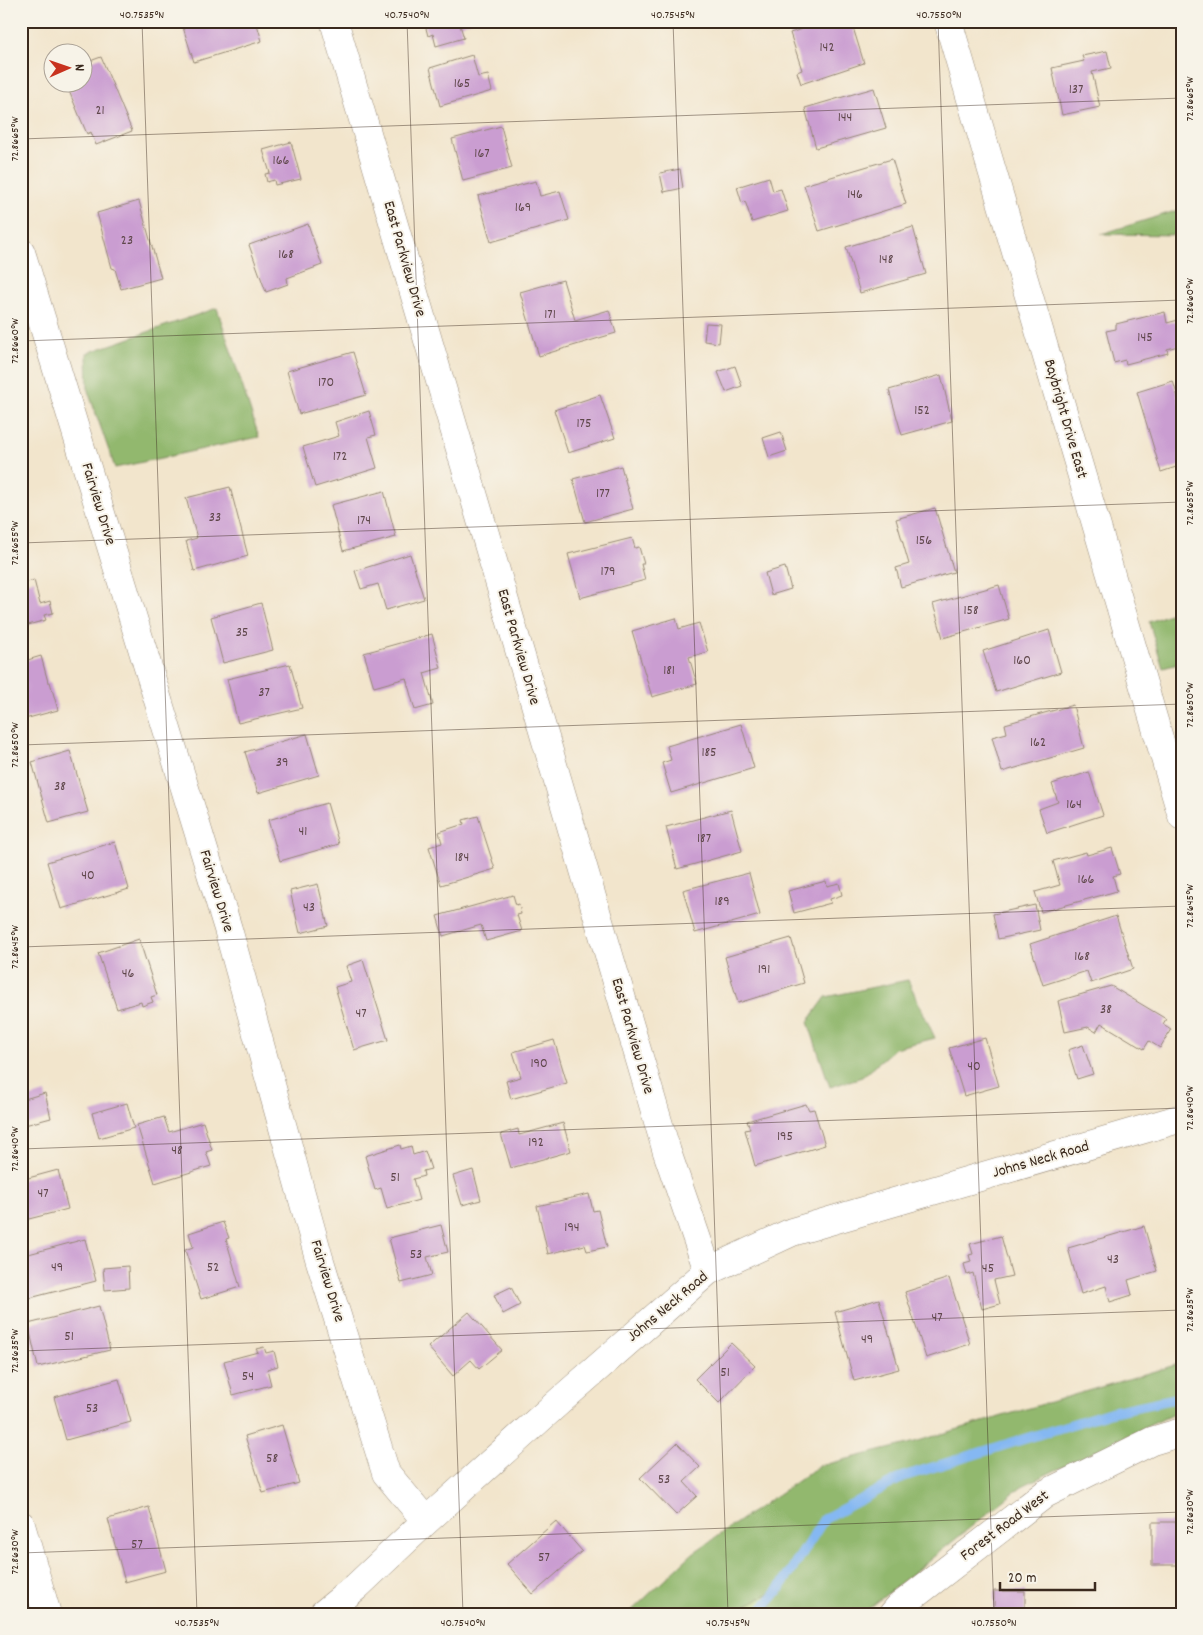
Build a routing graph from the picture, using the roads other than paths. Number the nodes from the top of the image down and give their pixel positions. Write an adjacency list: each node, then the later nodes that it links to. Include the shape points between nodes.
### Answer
1 (334, 21): 6 (street, East Parkview Drive, via 667,1152)
2 (948, 21): 4 (street, Baybright Drive East)
3 (21, 252): 8 (street, Fairview Drive, via 225,920 319,1258 386,1473)
4 (1182, 816)
5 (1182, 1118): 6 (street, Johns Neck Road, via 792,1232)
6 (708, 1271): 8 (street, Johns Neck Road)
7 (1182, 1432): 12 (street, Forest Road West, via 1152,1440 1045,1494)
8 (426, 1521): 11 (street, Johns Neck Road)
9 (21, 1525): 10 (street)
10 (47, 1614)
11 (323, 1614)
12 (893, 1614)

